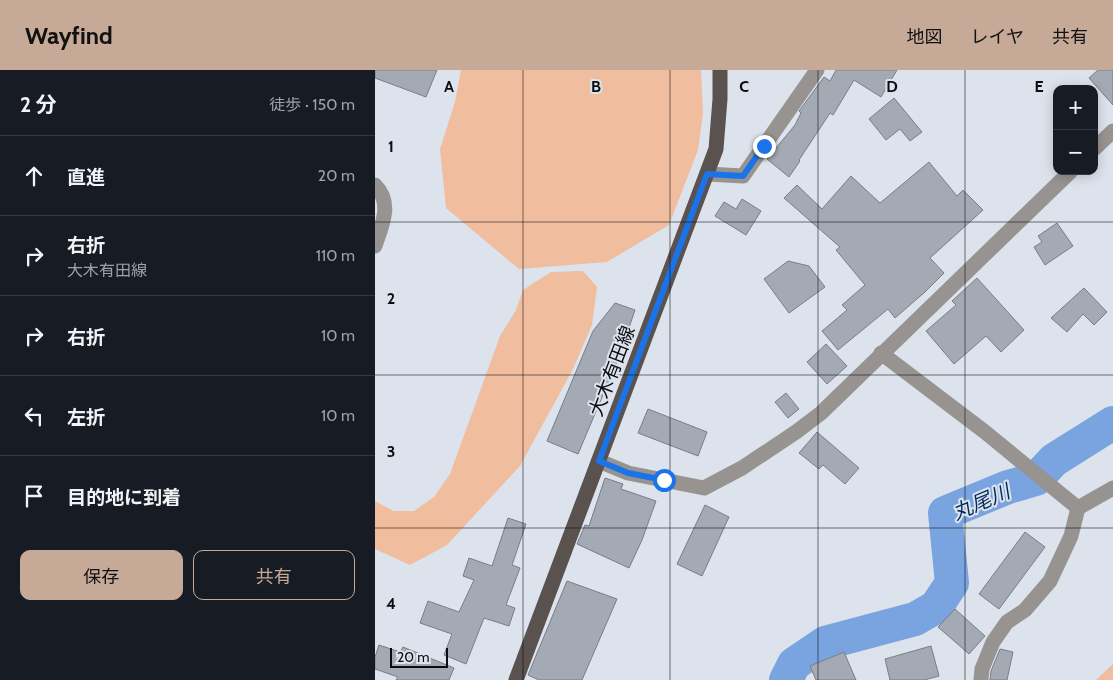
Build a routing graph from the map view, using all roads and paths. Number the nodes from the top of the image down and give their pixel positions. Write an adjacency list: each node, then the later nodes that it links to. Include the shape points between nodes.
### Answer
1 (719, 70): 5 (main road, 大木有田線, via 716,148)
2 (817, 70): 5 (street, via 743,176)
3 (1113, 131): 4 (street)
4 (1098, 145)
5 (707, 174): 10 (main road, 大木有田線)
6 (1067, 175): 9 (street)
7 (375, 185): 8 (street, via 383,193 386,213)
8 (375, 246)
9 (881, 353): 10 (street, via 821,413 742,468 704,488 628,473); 12 (street)
10 (599, 461): 13 (main road, 大木有田線)
11 (1113, 488): 12 (street)
12 (1078, 508): 14 (street, via 1071,536 1050,581 1025,610 1007,622 993,642)
13 (516, 680)
14 (981, 680)

